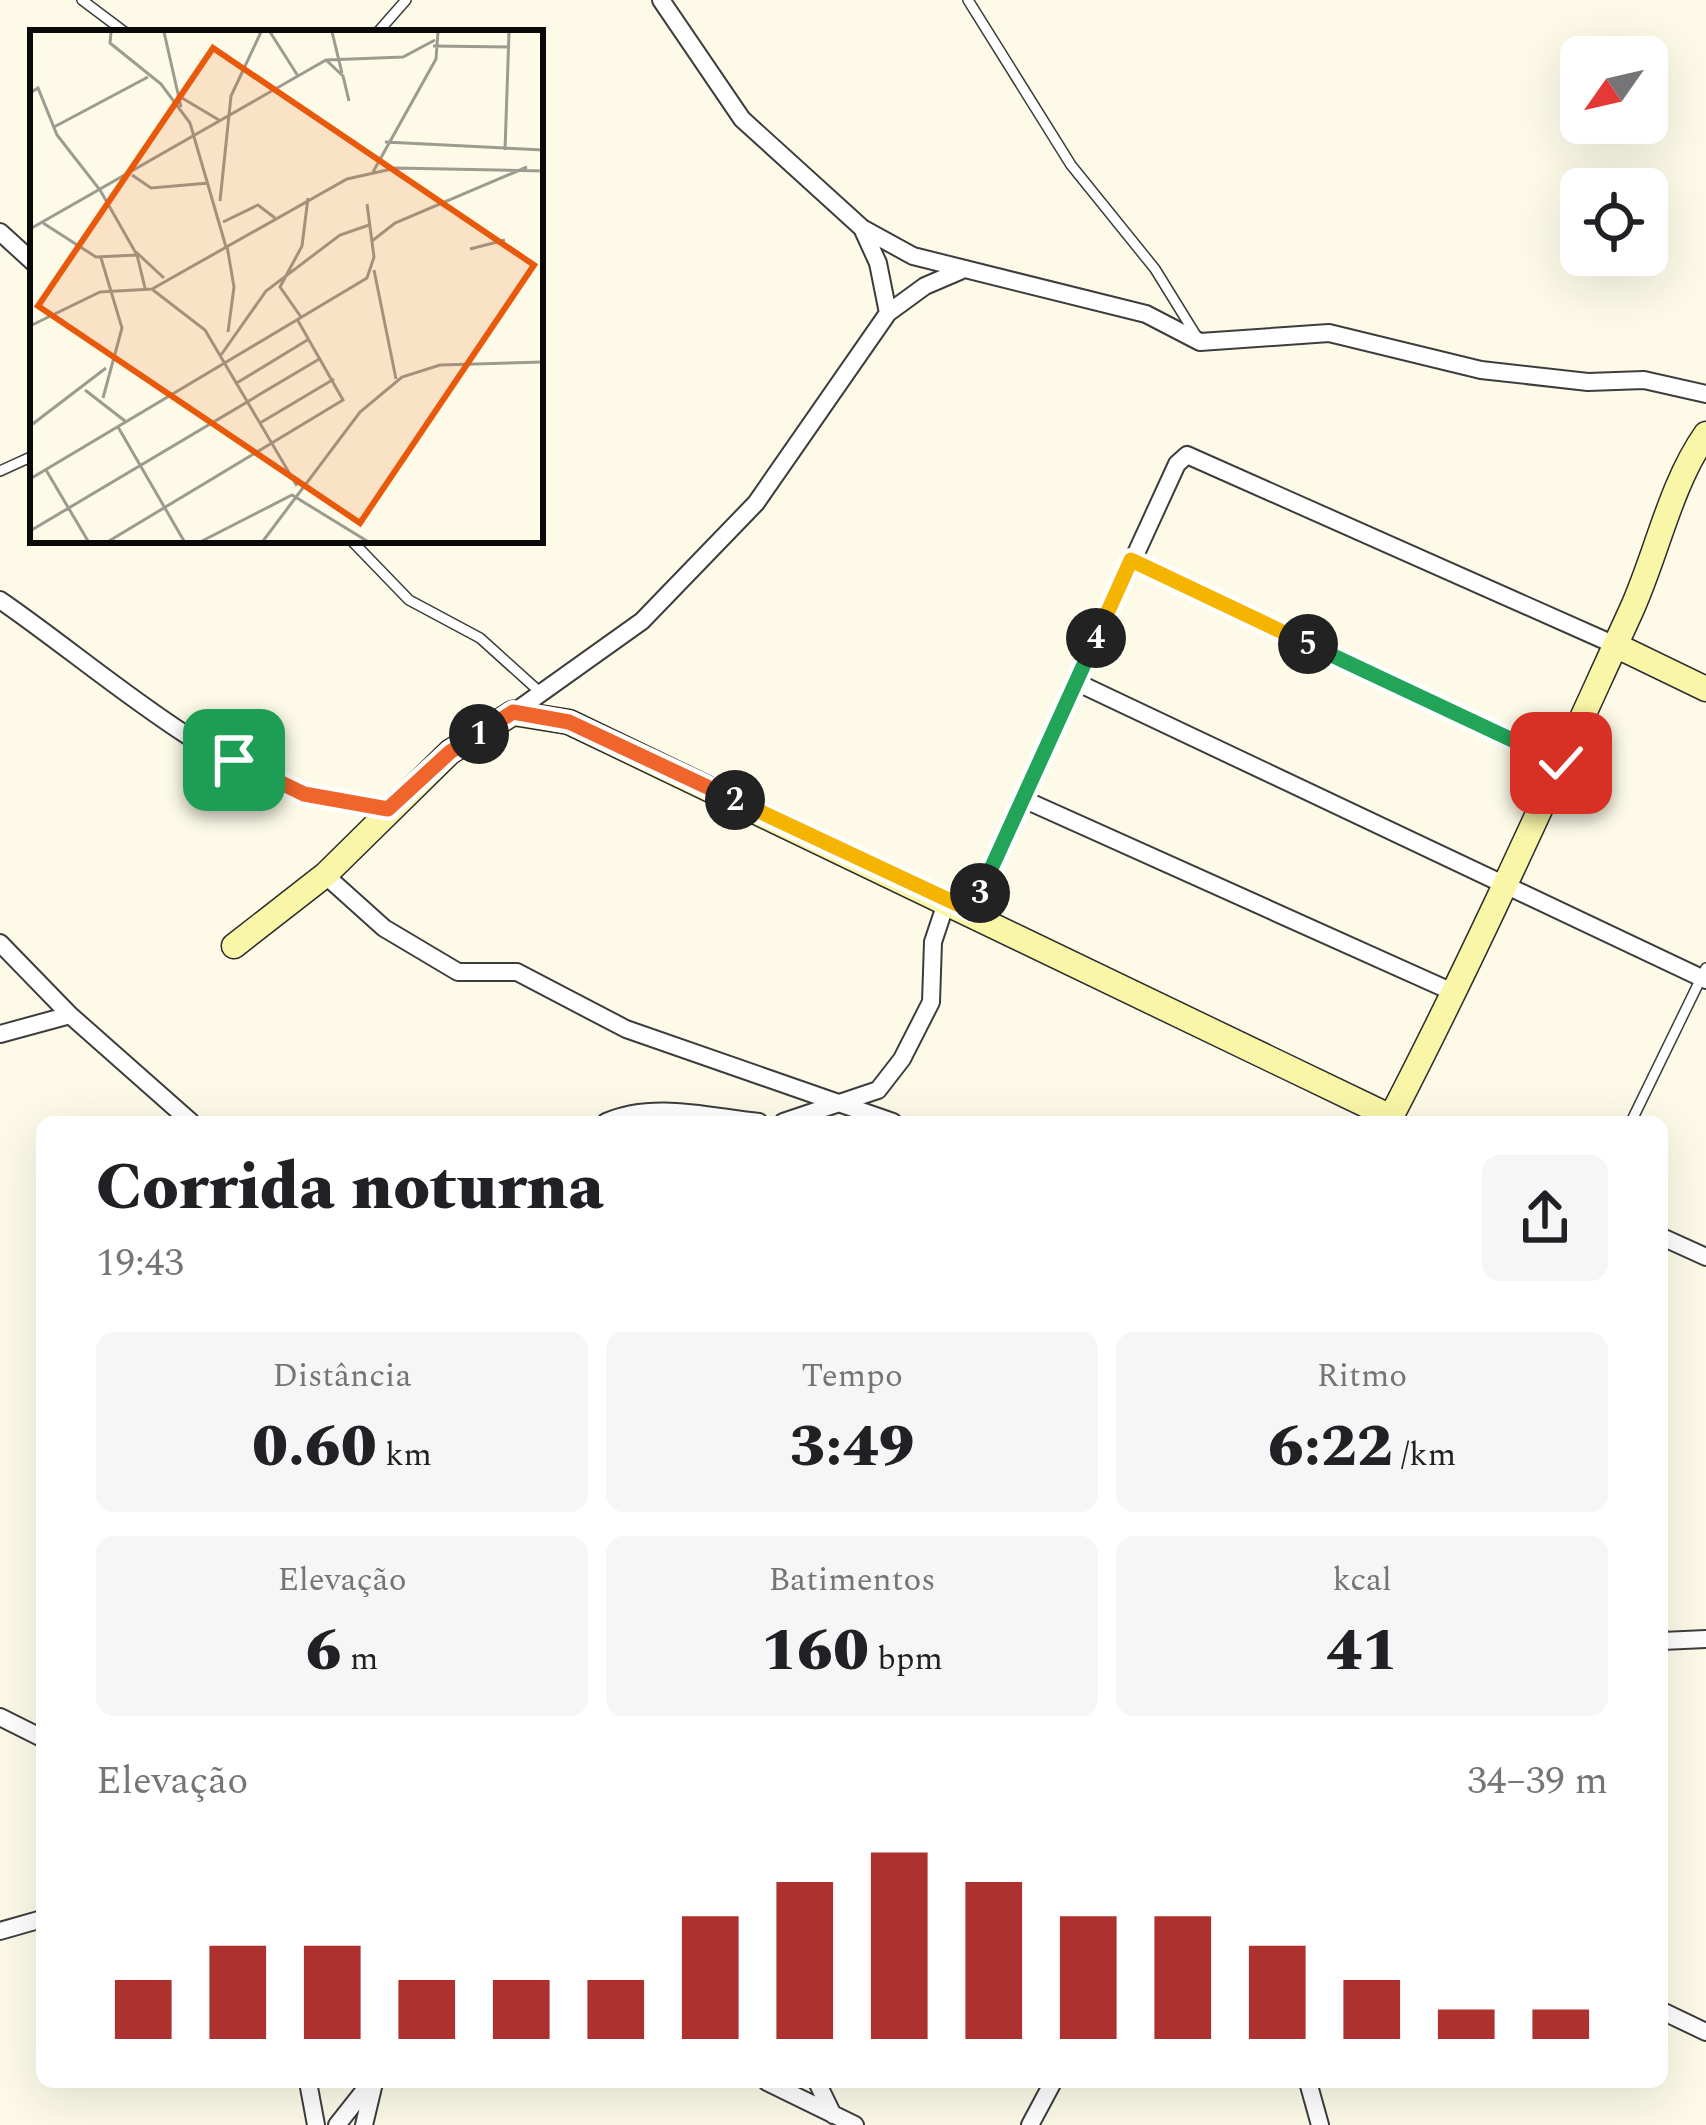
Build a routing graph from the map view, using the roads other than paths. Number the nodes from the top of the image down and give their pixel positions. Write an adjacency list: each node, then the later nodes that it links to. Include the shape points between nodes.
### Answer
1 (82, 0): 5 (lane)
2 (406, 0): 6 (lane)
3 (661, 0): 7 (street, via 742,119)
4 (968, 0): 12 (lane, via 1059,148 1155,268)
5 (122, 30)
6 (380, 30)
7 (862, 228): 10 (street); 11 (street)
8 (0, 232): 9 (street)
9 (30, 259)
10 (960, 271): 11 (street); 12 (street, via 1146,314)
11 (888, 313): 23 (street, via 756,503 642,621)
12 (1199, 342): 13 (street, via 1329,333 1481,370 1645,380)
13 (1706, 394)
14 (1706, 434): 20 (street)
15 (30, 457): 16 (lane)
16 (0, 471)
17 (354, 543): 23 (lane, via 409,600 480,638)
18 (1131, 560): 20 (street, via 1177,464 1199,456); 21 (street); 25 (street)
19 (0, 600): 27 (street, via 234,760 304,794)
20 (1615, 645): 22 (street); 25 (street)
21 (1076, 682): 26 (street); 29 (street)
22 (1706, 689)
23 (541, 693): 24 (street)
24 (513, 712): 27 (street, via 450,752); 30 (street, via 569,722)
25 (1561, 763): 29 (street)
26 (1023, 799): 31 (street); 35 (street)
27 (388, 809): 28 (street)
28 (325, 875): 33 (street); 38 (street, via 384,928 458,972 517,972 626,1029)
29 (1505, 885): 34 (street); 35 (street)
30 (947, 900): 31 (street); 38 (street, via 921,1030 878,1090)
31 (972, 911): 44 (street)
32 (0, 943): 36 (street)
33 (234, 946)
34 (1704, 975): 46 (lane)
35 (1455, 993): 45 (street)
36 (70, 1015): 37 (street); 39 (street)
37 (0, 1034)
38 (842, 1105): 42 (street); 43 (street)
39 (184, 1116)
40 (620, 1116): 41 (street)
41 (710, 1116)
42 (804, 1116)
43 (875, 1116)
44 (1386, 1116)
45 (1396, 1116)
46 (1634, 1116)
47 (1668, 1241): 48 (street)
48 (1706, 1257)
49 (1706, 1639): 50 (street)
50 (1668, 1641)
51 (0, 1717): 52 (street)
52 (36, 1735)
53 (36, 1921): 54 (street)
54 (0, 1931)
55 (1668, 2014): 56 (street)
56 (1706, 2032)
57 (309, 2088): 67 (street)
58 (367, 2088): 68 (street)
59 (371, 2088): 69 (street)
60 (777, 2088): 65 (street)
61 (813, 2088): 65 (street)
62 (820, 2088): 66 (street)
63 (1050, 2088): 71 (street)
64 (1310, 2088): 72 (street)
65 (801, 2102): 66 (street)
66 (834, 2116): 70 (street)
67 (316, 2125)
68 (337, 2125)
69 (364, 2125)
70 (855, 2125)
71 (1030, 2125)
72 (1319, 2125)

